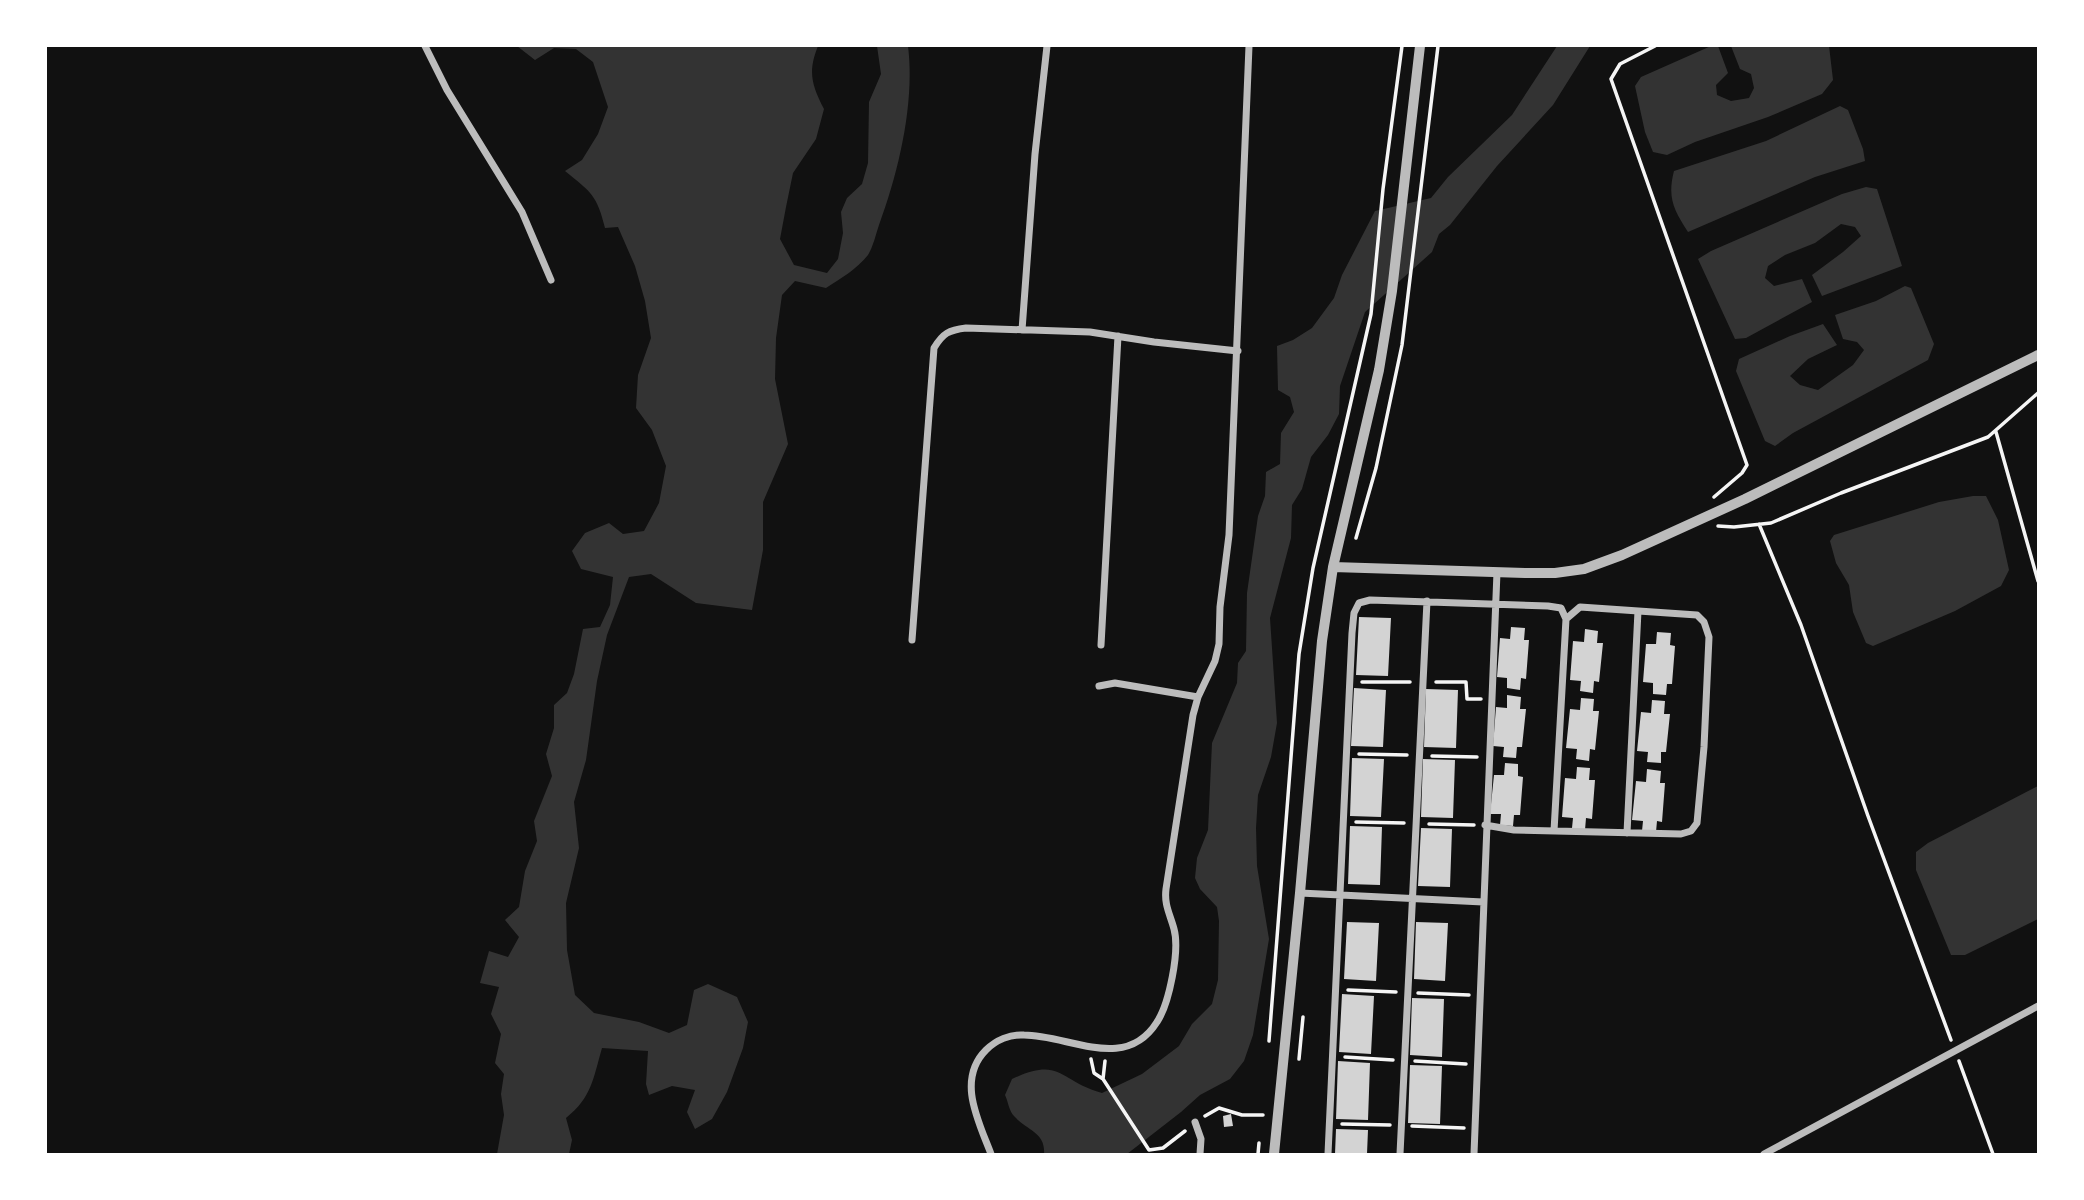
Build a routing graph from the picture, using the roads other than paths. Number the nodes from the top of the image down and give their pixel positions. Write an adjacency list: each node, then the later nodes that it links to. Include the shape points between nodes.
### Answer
1 (425, 46): 5 (street, via 522,212)
2 (1047, 46): 6 (street)
3 (1249, 46): 8 (street)
4 (1420, 46): 10 (street, via 1379,370)
5 (551, 280)
6 (1022, 330): 7 (street); 16 (street, via 950,330 934,348)
7 (1118, 336): 8 (street); 17 (street)
8 (1238, 351): 19 (street, via 1219,644)
9 (2039, 355): 11 (street, via 1622,555 1584,569 1555,573)
10 (1333, 567): 11 (street); 23 (street)
11 (1497, 572): 13 (street)
12 (1427, 601): 13 (street); 24 (street, via 1370,600 1359,603 1354,613); 25 (street)
13 (1495, 604): 15 (street, via 1561,608); 20 (street)
14 (1638, 611): 15 (street, via 1580,607); 22 (street); 22 (street, via 1697,615 1704,622 1709,638 1704,747 1697,823 1691,831)
15 (1566, 619): 21 (street)
16 (912, 640)
17 (1101, 645)
18 (1099, 685): 19 (street, via 1115,683)
19 (1198, 697): 29 (street, via 1164,901 1176,940 1164,1010 1150,1032 1126,1047 1090,1047 1026,1035 988,1047 979,1057 971,1090)
20 (1485, 825): 21 (street); 26 (street)
21 (1554, 831): 22 (street)
22 (1627, 833)
23 (1300, 892): 24 (street); 31 (street)
24 (1340, 895): 25 (street); 32 (street)
25 (1412, 898): 26 (street); 33 (street)
26 (1483, 902): 34 (street)
27 (2039, 1006): 35 (street)
28 (1195, 1122): 30 (street)
29 (991, 1154)
30 (1200, 1154)
31 (1273, 1154)
32 (1328, 1154)
33 (1400, 1154)
34 (1474, 1154)
35 (1764, 1154)

